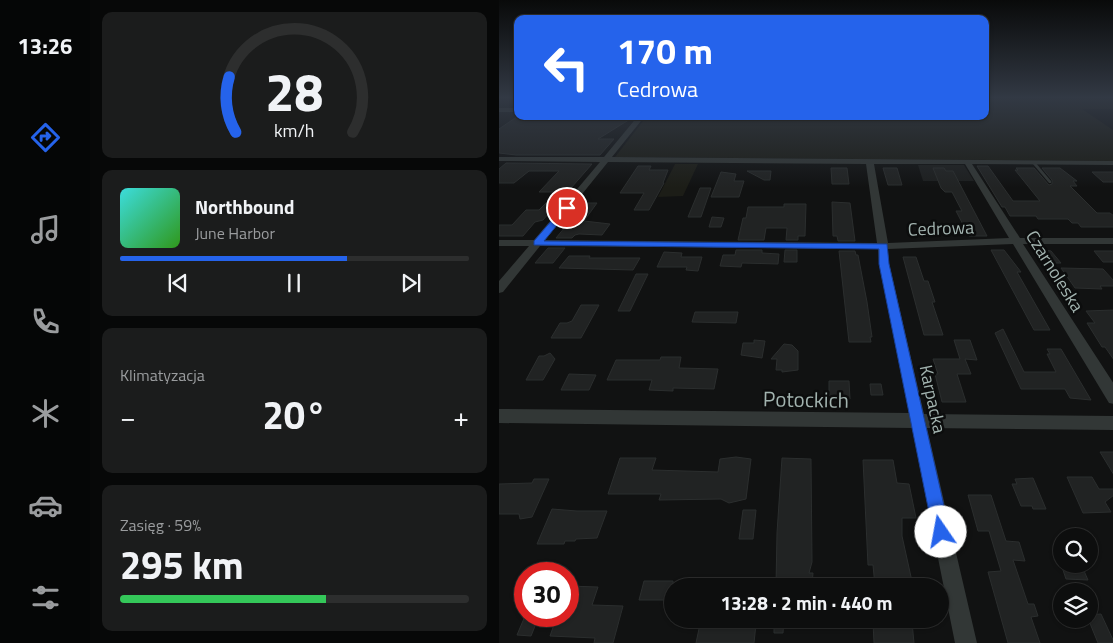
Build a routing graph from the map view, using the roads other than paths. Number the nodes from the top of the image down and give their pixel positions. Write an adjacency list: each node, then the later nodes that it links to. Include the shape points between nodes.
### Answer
1 (632, 128): 3 (street)
2 (499, 159): 3 (street)
3 (607, 160): 4 (street); 12 (street)
4 (870, 162): 5 (street); 13 (street, Karpacka)
5 (967, 162): 6 (street); 9 (street, Czarnoleska)
6 (1034, 163): 7 (street); 8 (lane)
7 (1113, 163)
8 (1051, 182)
9 (1015, 240): 10 (street, Cedrowa); 13 (street, Cedrowa); 15 (street, Czarnoleska)
10 (1113, 240)
11 (499, 243): 12 (street, Cedrowa)
12 (537, 243): 13 (street, Cedrowa); 14 (street)
13 (883, 246): 17 (street, Karpacka)
14 (499, 289)
15 (1113, 398)
16 (499, 416): 17 (street, Potockich)
17 (917, 422): 18 (street, Potockich); 19 (street, Karpacka)
18 (1113, 423)
19 (966, 643)

